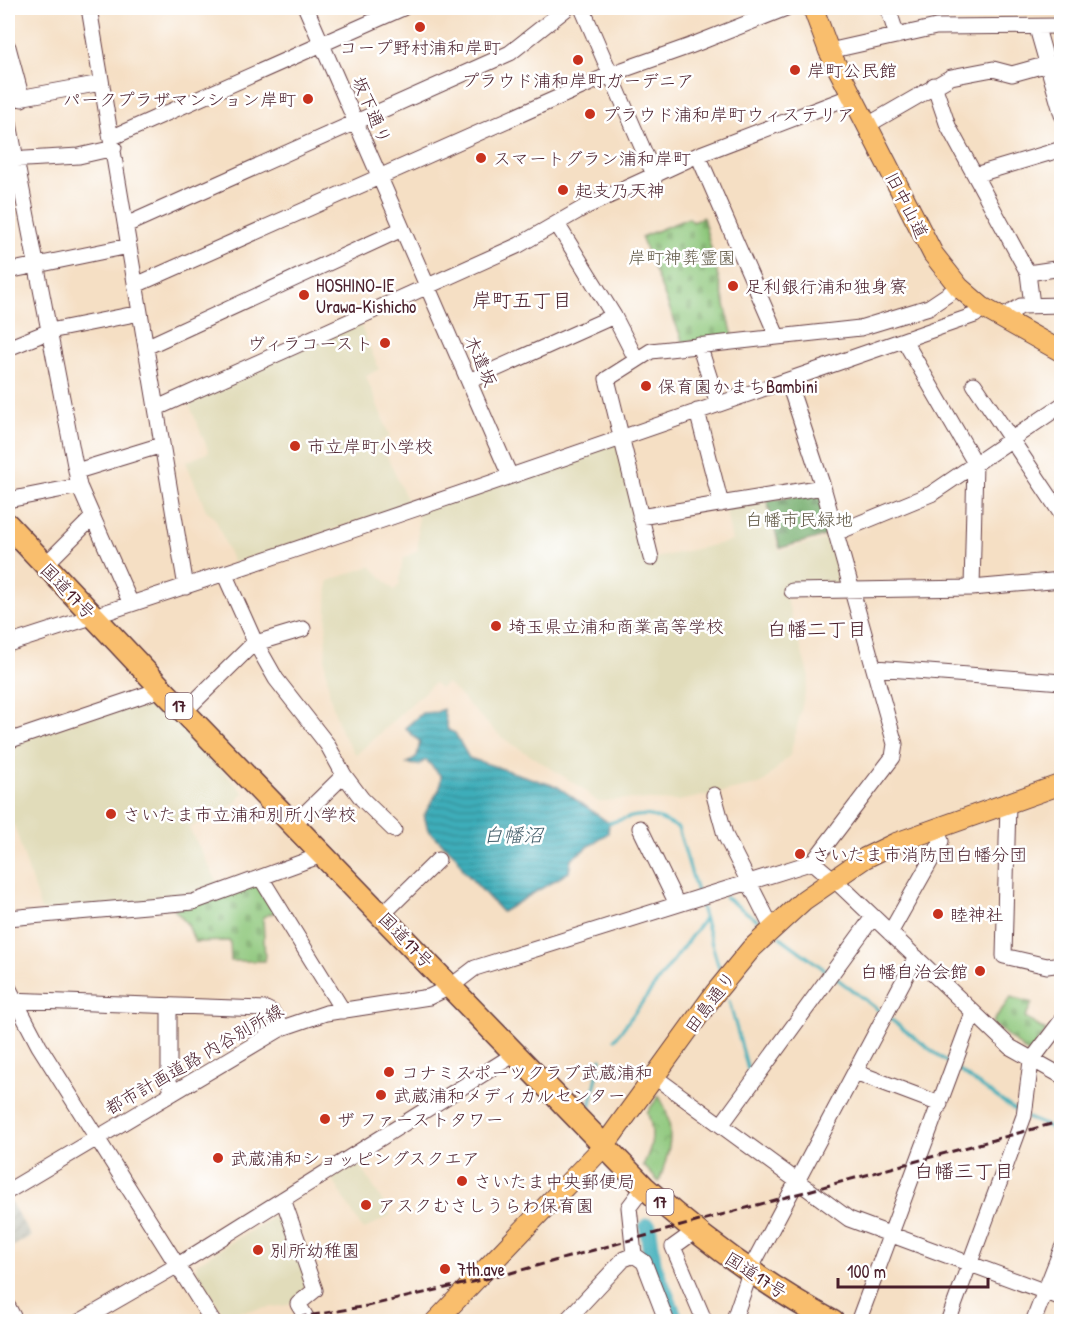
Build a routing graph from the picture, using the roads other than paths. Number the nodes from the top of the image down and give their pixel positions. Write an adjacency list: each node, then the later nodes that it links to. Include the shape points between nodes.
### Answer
1 (89, 8): 17 (street)
2 (306, 8): 12 (street, 坂下通り)
3 (403, 8): 12 (street)
4 (567, 8): 23 (street, via 510,53)
5 (582, 8): 16 (street)
6 (786, 8): 16 (street)
7 (813, 8): 14 (main road, 旧中山道)
8 (888, 8): 11 (street)
9 (1062, 26): 10 (street)
10 (1036, 28): 11 (street, via 936,27); 15 (street)
11 (897, 36): 14 (street)
12 (322, 44): 23 (street, 坂下通り); 25 (street)
13 (8, 47): 20 (street)
14 (829, 51): 19 (main road, 旧中山道)
15 (1048, 64): 18 (street, via 1012,74 993,69 970,73); 21 (street)
16 (610, 74): 30 (street); 31 (street)
17 (101, 83): 20 (street); 25 (street)
18 (934, 85): 24 (street); 29 (street, via 948,126)
19 (852, 96): 24 (main road, 旧中山道); 27 (street)
20 (15, 99)
21 (1062, 115)
22 (8, 118): 28 (street)
23 (356, 123): 30 (street, 坂下通り); 33 (street)
24 (866, 126): 42 (main road, 旧中山道, via 933,255)
25 (113, 142): 28 (street, via 79,156); 33 (street)
26 (1062, 148): 29 (street)
27 (698, 155): 31 (street); 50 (street)
28 (11, 160): 36 (street)
29 (975, 175): 39 (street)
30 (379, 176): 34 (street, 坂下通り); 40 (street)
31 (655, 177): 32 (street, via 585,207)
32 (557, 224): 41 (street); 47 (street)
33 (126, 225): 35 (street)
34 (402, 229): 41 (street, 木遣坂); 53 (street)
35 (129, 246): 36 (street); 40 (street)
36 (36, 263): 38 (street); 49 (street)
37 (1062, 268): 39 (street)
38 (8, 271)
39 (1028, 273): 43 (street)
40 (136, 285): 46 (street)
41 (427, 286): 57 (street, 木遣坂); 62 (street)
42 (959, 287): 45 (main road, 旧中山道); 50 (street, via 929,307 860,327)
43 (1032, 305): 44 (street); 48 (street, via 1021,306)
44 (1062, 305)
45 (982, 307): 48 (main road, 旧中山道); 51 (street, via 975,315)
46 (141, 313): 49 (street); 53 (street)
47 (614, 316): 56 (street); 57 (street)
48 (1001, 318): 55 (main road, 旧中山道)
49 (50, 331): 54 (street); 69 (street)
50 (777, 336): 52 (street)
51 (904, 340): 58 (street); 67 (street)
52 (699, 345): 56 (street, via 651,351); 60 (street)
53 (146, 347): 62 (street)
54 (8, 348)
55 (1062, 352)
56 (636, 359): 64 (street, via 608,379)
57 (468, 381): 68 (street, 木遣坂)
58 (788, 381): 60 (street); 70 (street)
59 (974, 384): 65 (street)
60 (718, 404): 63 (street)
61 (1062, 405): 65 (street)
62 (157, 408): 66 (street)
63 (697, 411): 64 (street); 72 (street)
64 (620, 437): 68 (street); 74 (street)
65 (1012, 439): 67 (street); 73 (street)
66 (162, 445): 69 (street); 82 (street)
67 (975, 463): 77 (street, via 931,494); 83 (street)
68 (510, 476): 80 (street)
69 (78, 478): 71 (street); 75 (street)
70 (823, 487): 72 (street); 77 (street)
71 (8, 500)
72 (721, 504): 74 (street)
73 (1062, 515)
74 (640, 517): 78 (street)
75 (93, 518): 79 (street); 86 (street)
76 (8, 525): 79 (highway, 国道17号 / 17)
77 (836, 533): 84 (street)
78 (651, 558)
79 (44, 566): 87 (highway, 国道17号 / 17)
80 (224, 573): 82 (street); 89 (street)
81 (1062, 580): 83 (street)
82 (186, 586): 86 (street)
83 (972, 588): 84 (street)
84 (851, 590): 85 (street); 91 (street)
85 (792, 591)
86 (131, 604): 87 (street)
87 (94, 617): 90 (street); 93 (highway, 国道17号 / 17)
88 (303, 629): 89 (street)
89 (256, 643): 94 (street); 96 (street, via 276,679 327,744)
90 (8, 644)
91 (875, 668): 92 (street); 106 (street, via 895,744 893,757)
92 (1062, 682)
93 (162, 689): 94 (highway, 国道17号 / 17); 95 (street)
94 (185, 711): 100 (highway, 国道17号 / 17)
95 (8, 741)
96 (344, 775): 100 (street); 103 (street)
97 (1062, 784): 99 (main road, 田島通り)
98 (714, 795): 109 (street, via 725,835)
99 (1008, 803): 101 (main road, 田島通り); 117 (street, via 1004,956 1047,966)
100 (293, 825): 104 (highway, 国道17号 / 17)
101 (935, 827): 108 (main road, 田島通り, via 865,858); 115 (street, via 939,846)
102 (640, 828): 110 (street)
103 (394, 830)
104 (322, 855): 107 (street); 111 (highway, 国道17号 / 17)
105 (438, 860): 111 (street)
106 (813, 862): 108 (street); 109 (street, 都市計画道路 内谷別所線)
107 (261, 878): 113 (street, via 193,902); 121 (street)
108 (834, 879): 112 (street); 114 (main road, 田島通り)
109 (749, 882): 110 (street, 都市計画道路 内谷別所線); 114 (street)
110 (677, 904): 118 (street, 都市計画道路 内谷別所線, via 476,968)
111 (382, 915): 118 (highway, 国道17号 / 17)
112 (873, 917): 115 (street); 132 (street)
113 (8, 918)
114 (772, 928): 129 (main road, 田島通り, via 715,993)
115 (890, 933): 116 (street)
116 (916, 957): 122 (street); 127 (street)
117 (1062, 964)
118 (450, 987): 121 (street, 都市計画道路 内谷別所線, via 405,1003); 125 (highway, 国道17号 / 17)
119 (10, 995): 120 (street); 133 (street)
120 (169, 1006): 124 (street, via 266,1009); 130 (street)
121 (343, 1011): 124 (street, 都市計画道路 内谷別所線)
122 (973, 1013): 126 (street, via 1010,1047); 131 (street)
123 (1062, 1020): 126 (street)
124 (282, 1028): 130 (street, 都市計画道路 内谷別所線)
125 (515, 1054): 134 (highway, 国道17号 / 17); 138 (street)
126 (1033, 1059): 128 (street); 143 (street, via 1024,1116)
127 (855, 1072): 131 (street); 135 (street)
128 (1062, 1076)
129 (655, 1077): 132 (street); 134 (main road, 田島通り)
130 (172, 1092): 133 (street, 都市計画道路 内谷別所線)
131 (940, 1104): 140 (street)
132 (722, 1124): 135 (street)
133 (98, 1137): 137 (street, 都市計画道路 内谷別所線); 144 (street)
134 (604, 1146): 136 (highway, 国道17号 / 17); 153 (main road, 田島通り)
135 (797, 1182): 140 (street, via 849,1220); 145 (street)
136 (644, 1187): 139 (highway, 国道17号 / 17); 142 (street, via 629,1207)
137 (8, 1191)
138 (283, 1199): 144 (street); 152 (street, via 315,1290 298,1304)
139 (694, 1232): 145 (highway, 国道17号 / 17); 156 (street, via 673,1247)
140 (891, 1235): 143 (street); 159 (street)
141 (1062, 1248): 146 (street)
142 (634, 1256): 154 (street, via 624,1259); 155 (street, via 644,1262)
143 (969, 1264): 146 (street); 160 (street)
144 (178, 1265): 150 (street); 151 (street)
145 (751, 1274): 157 (street); 158 (highway, 国道17号 / 17)
146 (1045, 1292): 147 (street); 161 (street)
147 (1062, 1298)
148 (8, 1307): 149 (street)
149 (16, 1322)
150 (79, 1322)
151 (213, 1322)
152 (309, 1322)
153 (435, 1322)
154 (565, 1322)
155 (667, 1322)
156 (705, 1322)
157 (733, 1322)
158 (833, 1322)
159 (858, 1322)
160 (948, 1322)
161 (1034, 1322)

